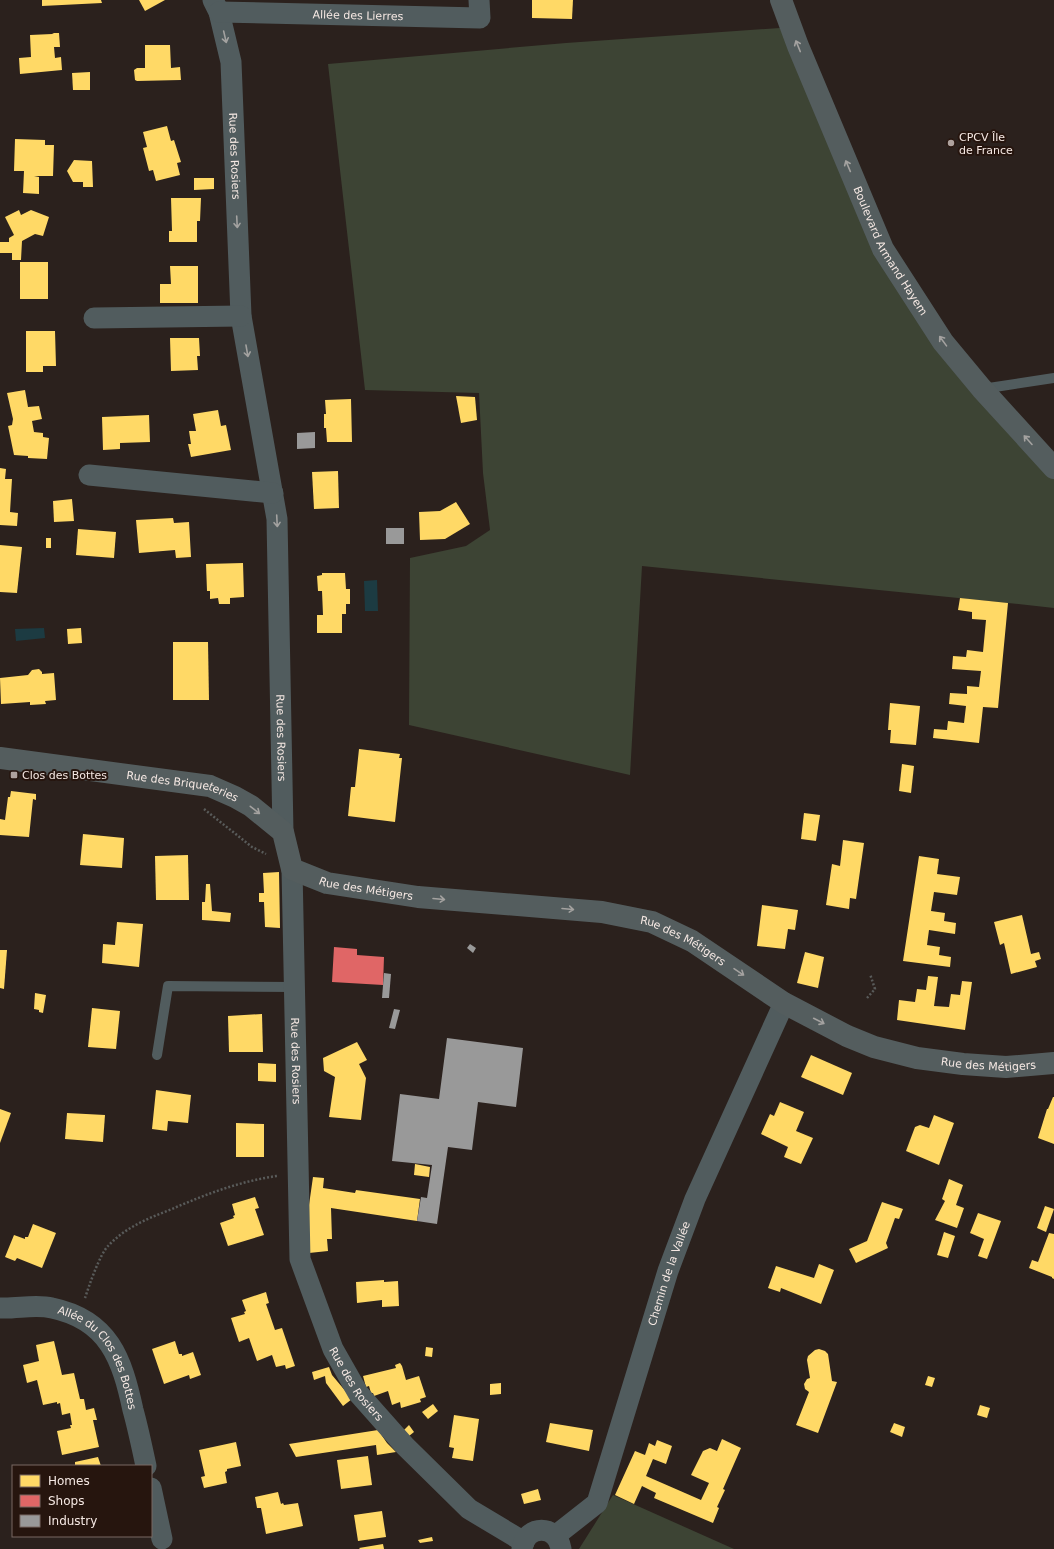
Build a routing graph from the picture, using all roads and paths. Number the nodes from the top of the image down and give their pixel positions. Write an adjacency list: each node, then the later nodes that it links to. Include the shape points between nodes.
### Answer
1 (479, 0): 3 (street, Allée des Lierres, via 480,18)
2 (781, 0): 7 (main road, Boulevard Armand Hayem, one-way to 2, via 943,342 882,249)
3 (216, 6): 4 (street, Rue des Rosiers, one-way to 4, via 230,62)
4 (241, 316): 5 (street); 10 (street, Rue des Rosiers, one-way to 10)
5 (94, 318)
6 (1054, 378): 7 (lane)
7 (982, 388): 8 (main road, Boulevard Armand Hayem, one-way to 7)
8 (1054, 468)
9 (89, 475): 10 (street)
10 (273, 493): 13 (street, Rue des Rosiers, one-way to 13, via 277,519)
11 (0, 758): 13 (main road, Rue des Briqueteries, one-way to 13, via 210,786 251,806)
12 (200, 806): 14 (path, via 252,847)
13 (283, 832): 14 (main road, Rue des Rosiers)
14 (292, 869): 16 (street, Rue des Rosiers); 18 (main road, Rue des Métigers, one-way to 18, via 327,883 418,897 602,912 652,922 692,940)
15 (870, 974): 17 (path, via 875,989)
16 (294, 987): 19 (lane, via 168,986); 21 (street, Rue des Rosiers)
17 (867, 998)
18 (784, 1003): 20 (main road, Rue des Métigers, one-way to 20, via 847,1036 874,1047 917,1058 1006,1067); 27 (street, Chemin de la Vallée, via 695,1199 676,1249 597,1503)
19 (157, 1055)
20 (1054, 1063)
21 (298, 1173): 23 (path, via 257,1179 206,1194 122,1232 107,1246 90,1282); 28 (street, Rue des Rosiers, via 300,1259 333,1349 358,1393 405,1446 469,1509)
22 (0, 1308): 23 (street, Allée du Clos des Bottes, via 51,1308)
23 (80, 1318): 24 (street, Allée du Clos des Bottes, via 103,1335 122,1367)
24 (146, 1465)
25 (152, 1493): 26 (street)
26 (162, 1539)
27 (558, 1543): 28 (street, via 550,1532 538,1531 527,1537)
28 (523, 1546)

